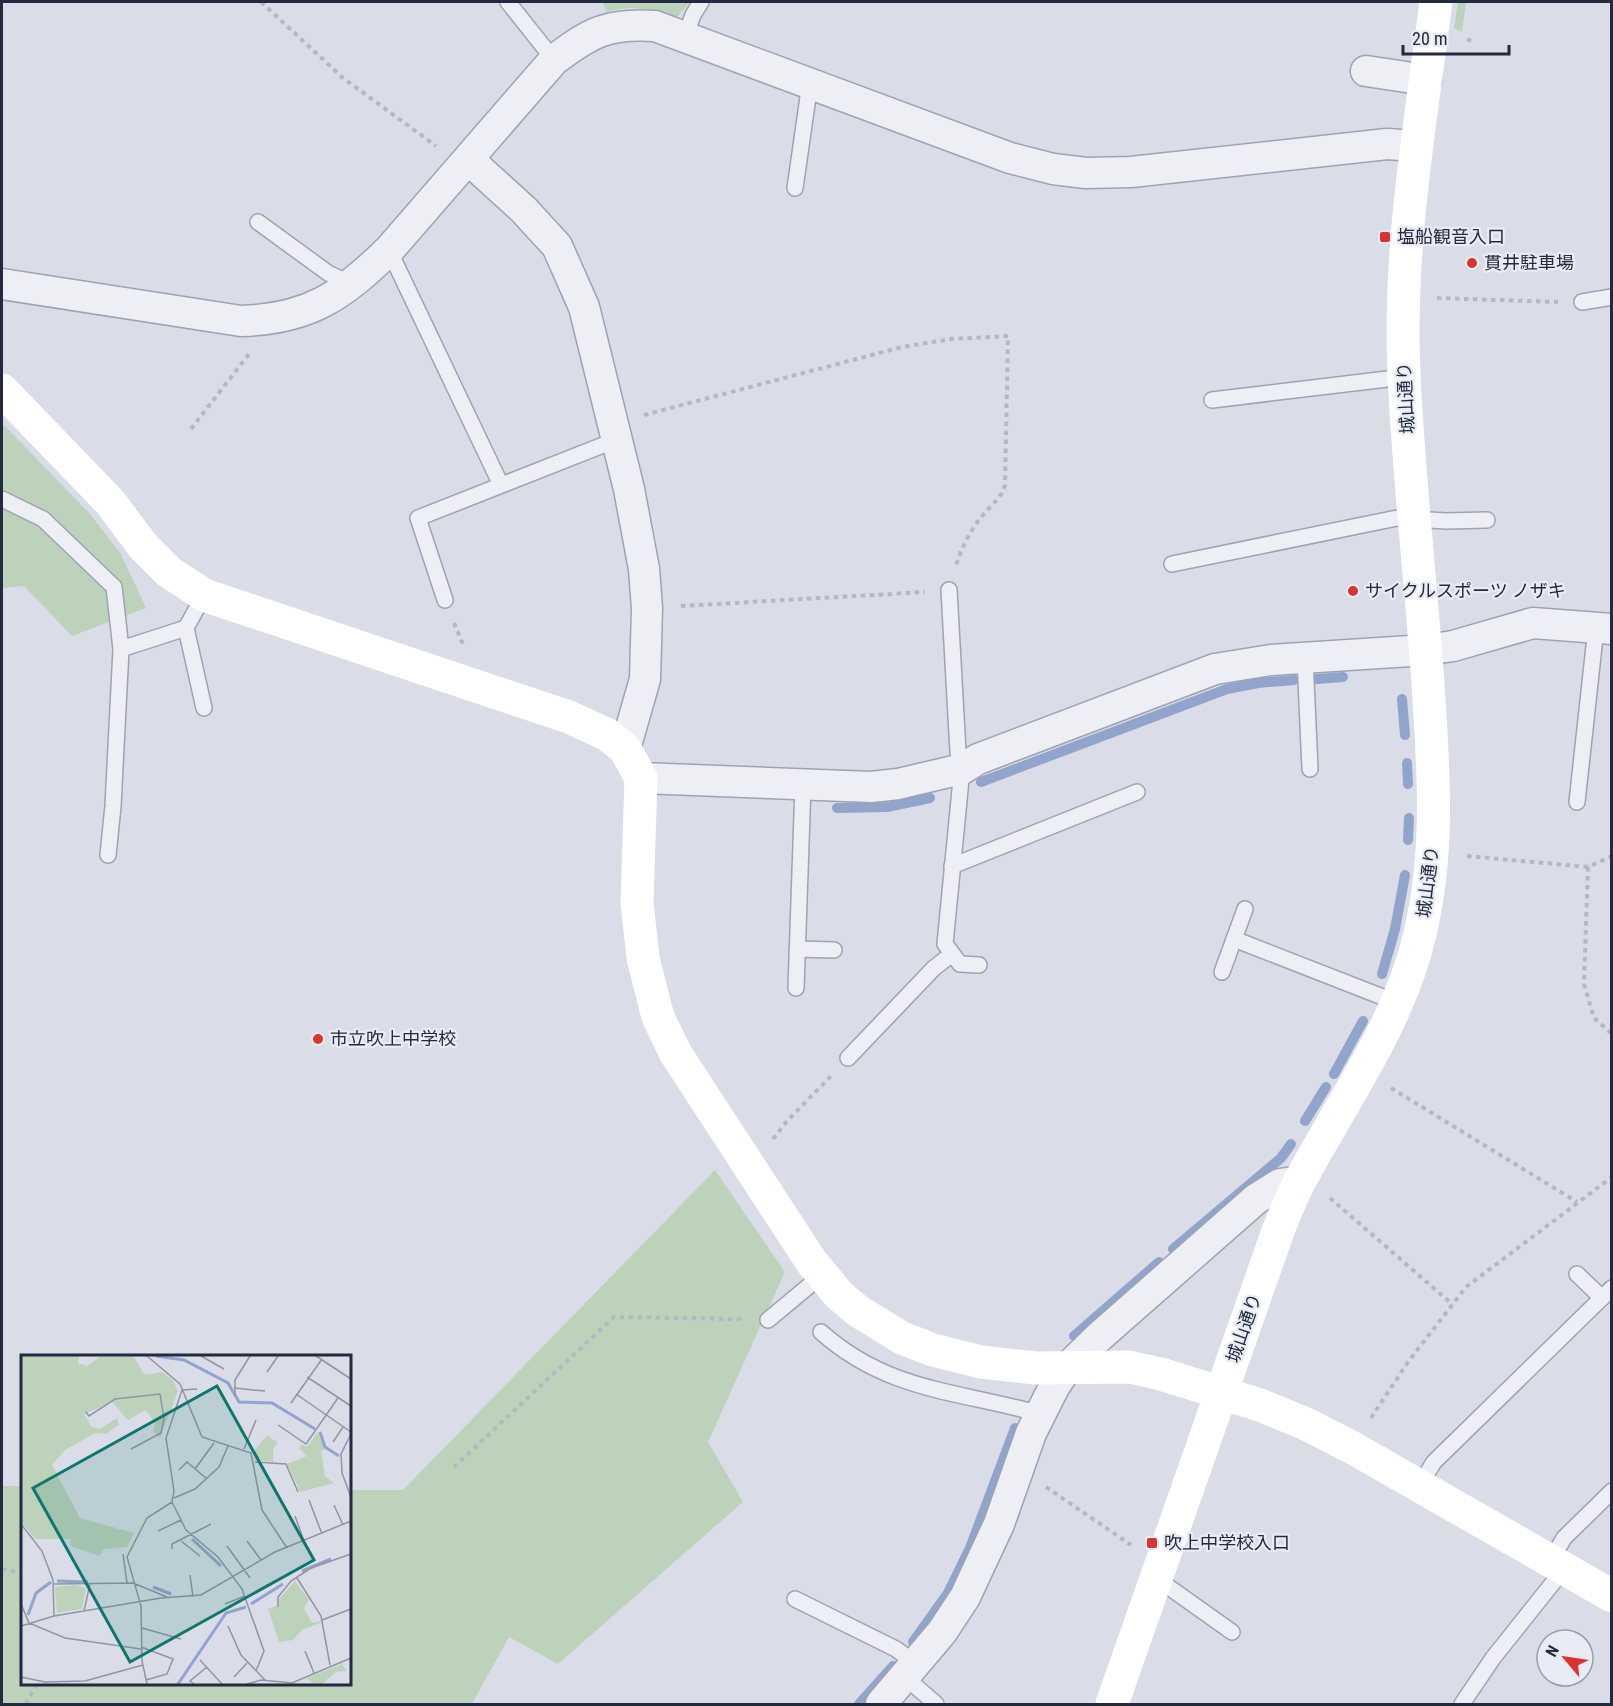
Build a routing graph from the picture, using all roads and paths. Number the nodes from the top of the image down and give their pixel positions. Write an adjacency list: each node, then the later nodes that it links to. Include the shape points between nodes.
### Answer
1 (261, 2): 11 (path, via 343,78 449,155)
2 (508, 2): 6 (lane)
3 (701, 2): 5 (lane)
4 (1436, 2): 8 (street, 城山通り)
5 (685, 37): 6 (street, via 655,26 610,27 581,39); 9 (street)
6 (554, 60): 11 (street)
7 (1366, 71): 8 (street)
8 (1426, 80): 10 (street, 城山通り)
9 (810, 83): 10 (street, via 1010,158 1086,173 1131,172 1387,144); 12 (lane)
10 (1416, 146): 17 (street, 城山通り)
11 (469, 160): 14 (street); 25 (street, via 557,246 584,307)
12 (795, 188)
13 (258, 222): 16 (lane, via 328,273)
14 (389, 250): 16 (street); 26 (lane)
15 (2, 284): 16 (street, via 241,321 271,320 304,311 333,298)
16 (351, 284)
17 (1403, 296): 19 (path); 21 (street, 城山通り)
18 (1611, 297): 19 (lane)
19 (1582, 302)
20 (254, 348): 24 (path)
21 (1404, 377): 23 (lane); 28 (street, 城山通り)
22 (2, 390): 32 (street, via 110,502 143,546 169,572)
23 (1212, 400)
24 (191, 429)
25 (614, 432): 26 (lane); 31 (path, via 902,347 1008,336 1005,485 970,534); 34 (street, via 639,537)
26 (501, 485): 33 (lane, via 418,518)
27 (2, 499): 37 (lane, via 43,519 114,587)
28 (1414, 519): 29 (lane); 30 (lane, via 1397,518); 38 (street, 城山通り)
29 (1486, 520)
30 (1172, 564)
31 (949, 590): 34 (path); 42 (lane)
32 (204, 594): 35 (lane); 41 (street, via 569,717 608,735)
33 (445, 600)
34 (647, 608): 41 (street, via 645,679)
35 (186, 628): 37 (lane); 40 (lane)
36 (1604, 629): 38 (street, via 1533,623); 47 (lane)
37 (121, 649): 48 (lane)
38 (1426, 650): 39 (street); 61 (street, 城山通り, via 1435,811 1432,852 1420,935)
39 (1305, 658): 42 (street, via 1215,669 978,759); 43 (lane)
40 (204, 708)
41 (625, 749): 44 (street)
42 (962, 769): 45 (street, via 871,787); 51 (lane)
43 (1310, 769)
44 (641, 778): 45 (street); 65 (street, via 637,902 643,958 658,1017 676,1054)
45 (803, 786): 55 (lane)
46 (1137, 792): 51 (lane)
47 (1577, 802)
48 (108, 855)
49 (1463, 855): 52 (path)
50 (1611, 856): 52 (path)
51 (952, 866): 57 (lane, via 945,944)
52 (1588, 867): 62 (path, via 1584,984 1594,1018)
53 (1245, 909): 54 (lane)
54 (1234, 939): 59 (lane); 61 (lane)
55 (797, 949): 56 (lane); 60 (lane)
56 (834, 950)
57 (952, 954): 58 (lane, via 960,964); 63 (lane)
58 (980, 965)
59 (1222, 972)
60 (795, 988)
61 (1398, 1003): 64 (street, 城山通り)
62 (1611, 1034)
63 (848, 1058): 65 (path, via 787,1121)
64 (1365, 1071): 67 (street, 城山通り); 68 (path)
65 (750, 1168): 70 (street)
66 (1611, 1177): 68 (path)
67 (1299, 1181): 72 (path, via 1325,1194); 76 (street, via 1280,1184 1256,1199); 77 (street, 城山通り)
68 (1577, 1203): 72 (path, via 1466,1287)
69 (1578, 1274): 71 (lane)
70 (822, 1275): 74 (lane); 76 (street, via 858,1311 902,1338 933,1350 981,1362)
71 (1606, 1293): 82 (lane, via 1434,1462)
72 (1452, 1304): 79 (path)
73 (748, 1312): 80 (path, via 739,1319 614,1317)
74 (768, 1320)
75 (821, 1332): 78 (lane, via 854,1356 918,1386)
76 (1066, 1368): 77 (street, via 1129,1367); 78 (street)
77 (1221, 1393): 82 (street, via 1305,1424); 88 (street, 城山通り)
78 (1040, 1414): 81 (street)
79 (1367, 1425)
80 (454, 1467)
81 (1018, 1468): 84 (path); 92 (street, via 999,1524 965,1597)
82 (1419, 1486): 85 (street)
83 (1611, 1491): 85 (lane, via 1564,1538)
84 (1136, 1548)
85 (1557, 1565): 89 (street); 98 (lane)
86 (2, 1569): 87 (path)
87 (21, 1573)
88 (1156, 1578): 91 (lane); 97 (street, 城山通り)
89 (1611, 1596)
90 (795, 1599): 92 (lane, via 896,1649)
91 (1232, 1632)
92 (910, 1671): 95 (street); 96 (lane)
93 (36, 1685): 94 (path)
94 (26, 1704)
95 (881, 1704)
96 (936, 1704)
97 (1112, 1704)
98 (1462, 1704)

